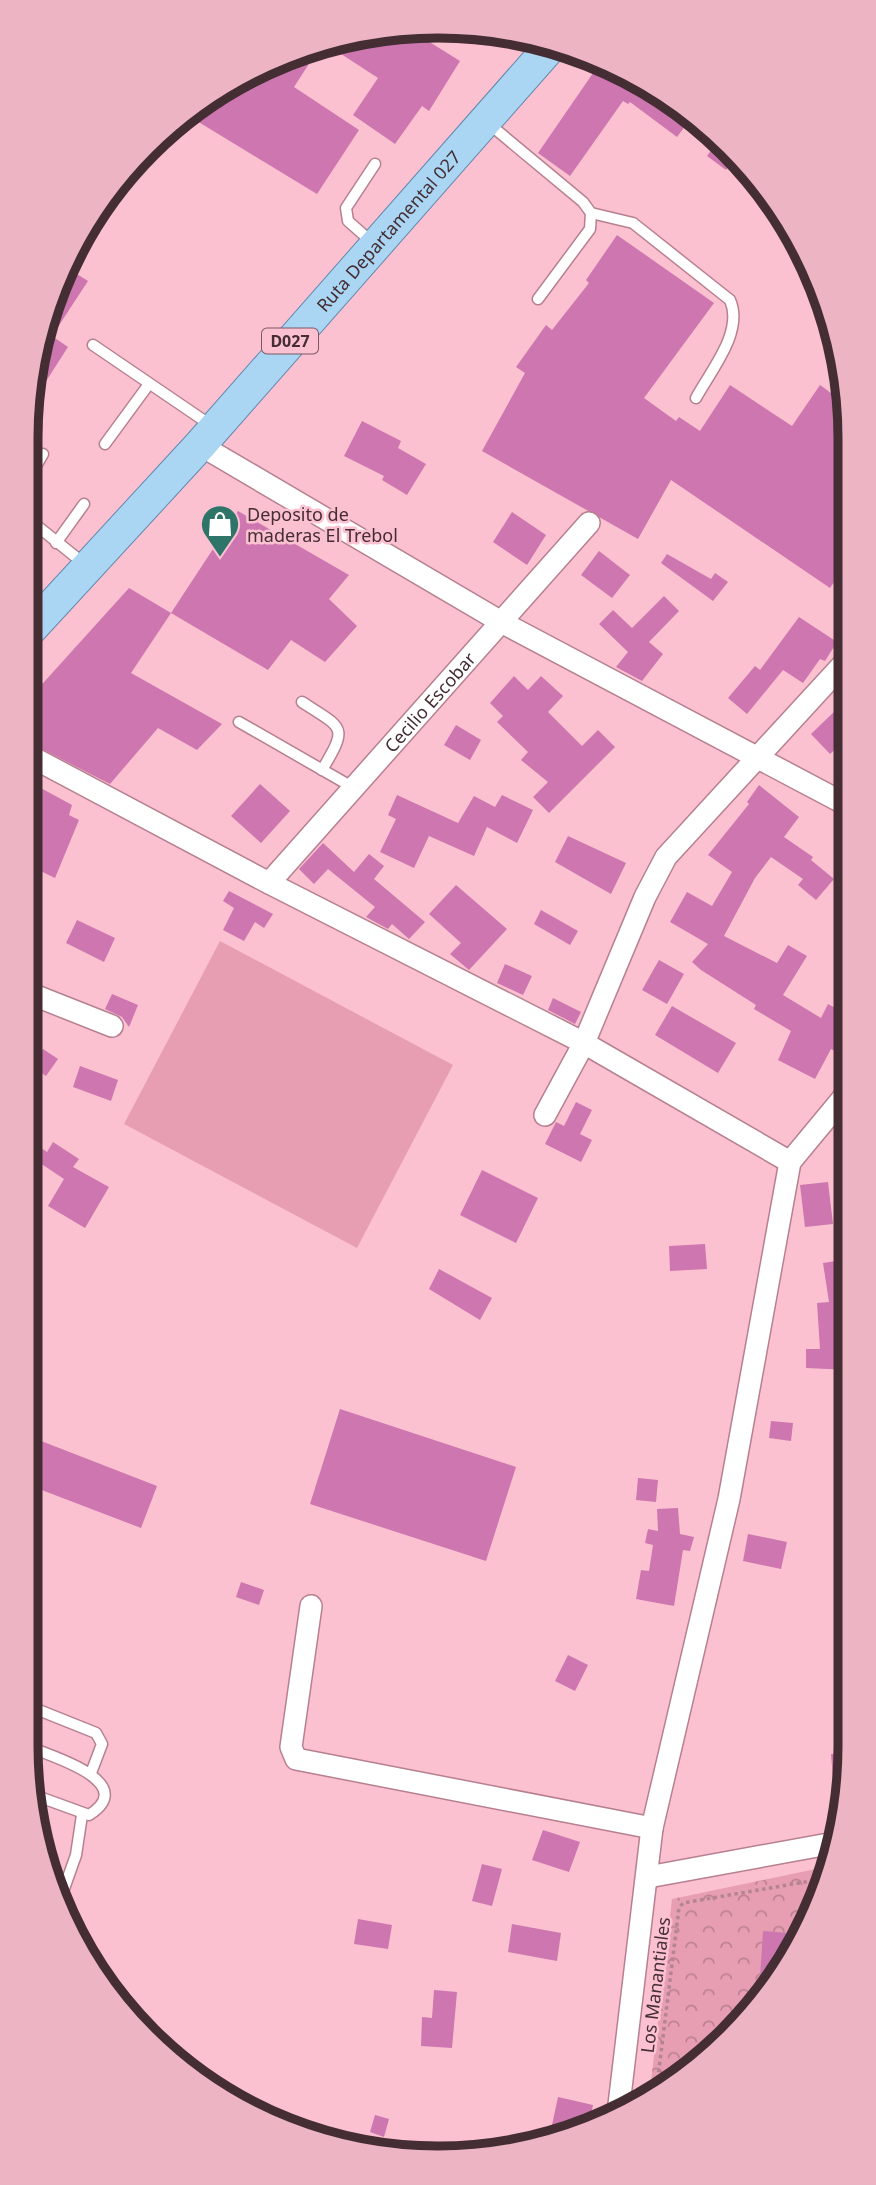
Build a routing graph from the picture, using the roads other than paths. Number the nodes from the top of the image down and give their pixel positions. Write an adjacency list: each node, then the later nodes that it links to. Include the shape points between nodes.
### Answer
1 (545, 53): 2 (main road, Ruta Departamental 027 / D027)
2 (486, 121): 4 (lane); 5 (main road, Ruta Departamental 027 / D027)
3 (375, 164): 5 (lane, via 346,208 348,221)
4 (591, 212): 6 (lane, via 590,229); 9 (lane, via 633,223 730,300 735,326)
5 (374, 244): 10 (main road, Ruta Departamental 027 / D027)
6 (538, 299)
7 (93, 345): 8 (lane)
8 (149, 384): 10 (lane); 11 (lane)
9 (696, 398)
10 (207, 437): 18 (main road, Ruta Departamental 027 / D027); 20 (street)
11 (105, 444)
12 (43, 454): 13 (lane)
13 (39, 461)
14 (84, 504): 17 (lane)
15 (589, 523): 20 (street, Cecilio Escobar)
16 (39, 528): 17 (lane)
17 (56, 543): 18 (lane)
18 (87, 566): 19 (main road, Ruta Departamental 027 / D027)
19 (39, 620)
20 (503, 623): 24 (street); 27 (street, Cecilio Escobar)
21 (838, 670): 24 (street)
22 (302, 702): 26 (lane, via 340,731)
23 (239, 722): 26 (lane)
24 (756, 757): 28 (street); 32 (street, via 666,857)
25 (39, 761): 29 (street)
26 (322, 770): 27 (lane)
27 (354, 788): 29 (street, Cecilio Escobar)
28 (838, 800)
29 (269, 883): 32 (street)
30 (39, 997): 31 (street)
31 (112, 1026)
32 (584, 1043): 34 (street); 35 (street)
33 (838, 1104): 35 (street)
34 (545, 1115)
35 (790, 1162): 42 (street, via 729,1499)
36 (311, 1606): 42 (street, via 291,1747 296,1759)
37 (39, 1710): 39 (lane, via 96,1733 102,1744)
38 (39, 1751): 39 (lane)
39 (91, 1773): 41 (lane, via 101,1780 103,1798 95,1811)
40 (42, 1798): 41 (lane)
41 (82, 1815): 45 (lane, via 76,1855)
42 (652, 1828): 44 (street)
43 (825, 1845): 44 (street)
44 (648, 1877): 46 (street)
45 (64, 1887)
46 (619, 2103)

